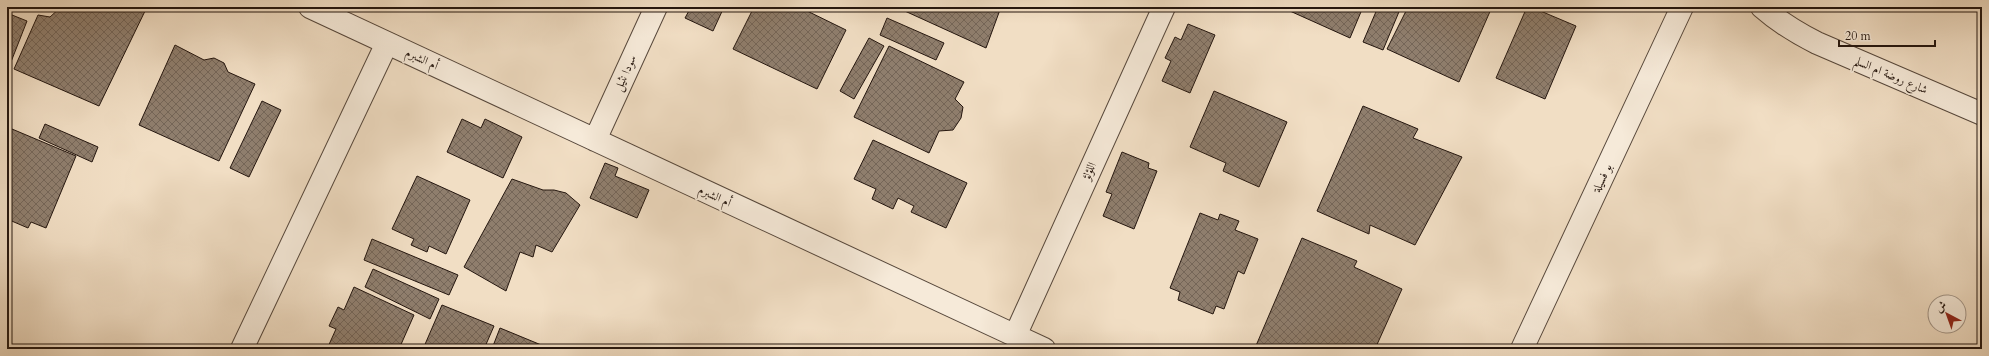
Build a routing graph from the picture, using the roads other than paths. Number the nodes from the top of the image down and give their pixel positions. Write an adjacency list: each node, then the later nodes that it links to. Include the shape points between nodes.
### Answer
1 (310, 7): 6 (street, أم الشبرم)
2 (656, 7): 8 (street, سودا نثيل)
3 (1164, 7): 9 (street, اللؤلؤ)
4 (1682, 7): 12 (street, بو فسيلة)
5 (1762, 7): 7 (street, شارع روضة ام السلم, via 1795,32)
6 (387, 43): 8 (street, أم الشبرم); 10 (street)
7 (1982, 114)
8 (595, 140): 9 (street, أم الشبرم)
9 (1015, 336): 11 (street, أم الشبرم)
10 (242, 349)
11 (1044, 349)
12 (1522, 349)

